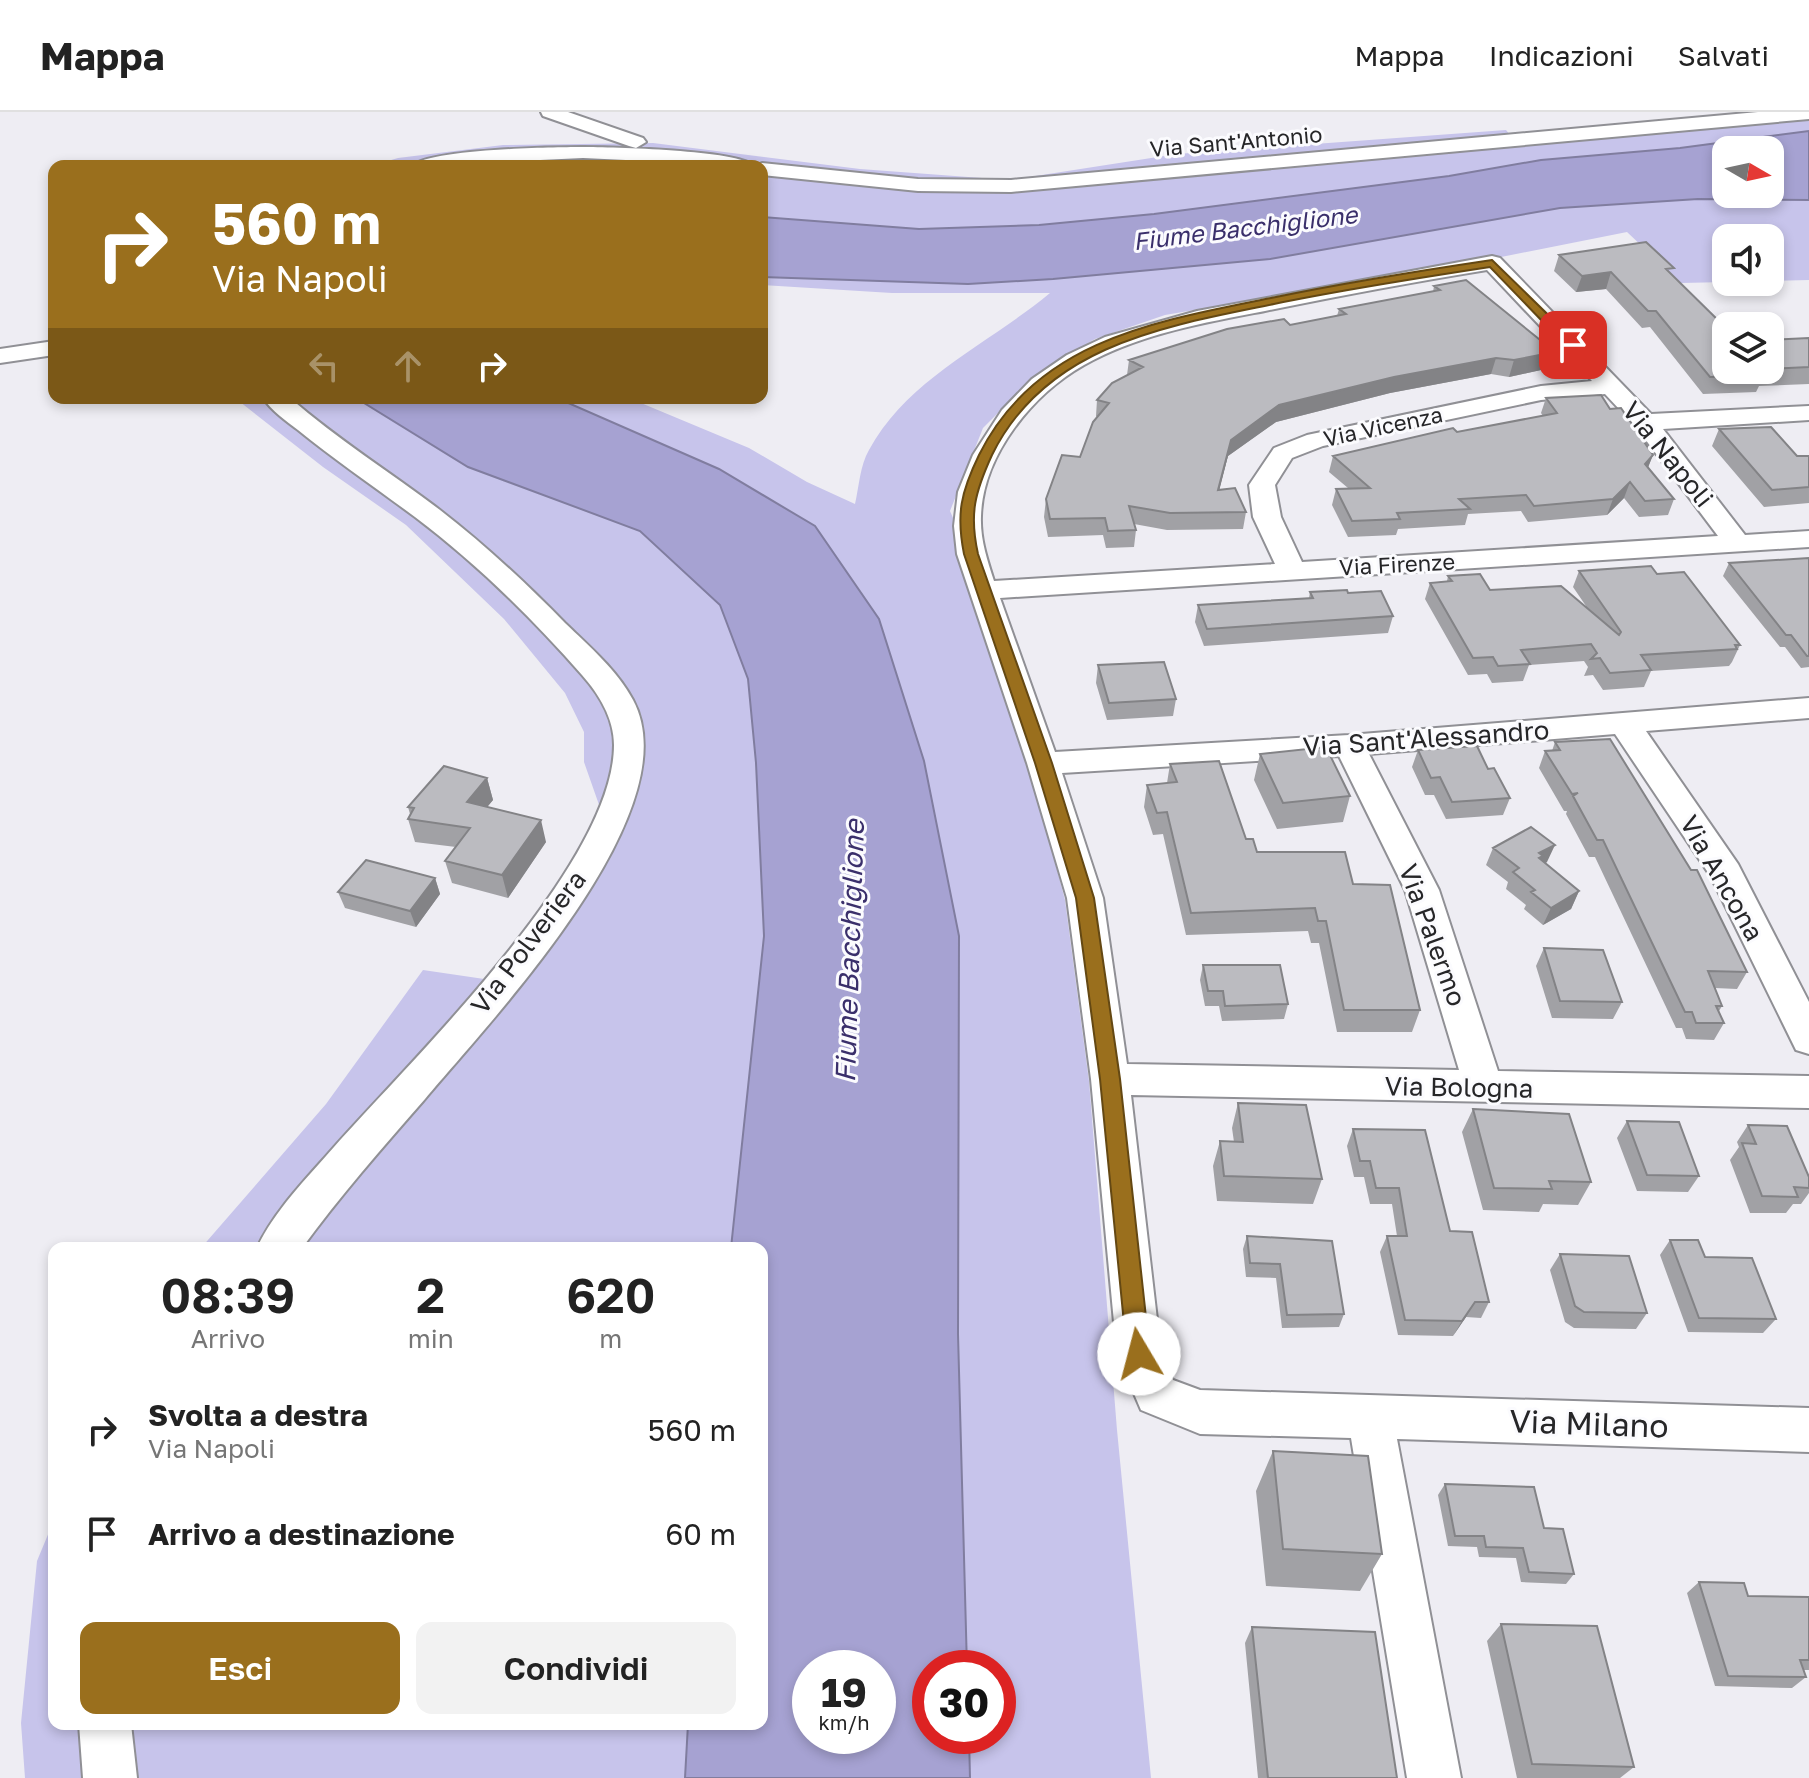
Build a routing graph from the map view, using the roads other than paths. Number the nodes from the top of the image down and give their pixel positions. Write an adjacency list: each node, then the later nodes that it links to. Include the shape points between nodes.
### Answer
1 (550, 112): 3 (street, via 642,144)
2 (1809, 113): 6 (street, Via Sant'Antonio, via 1011,186 918,185)
3 (645, 152): 4 (street, via 505,154); 5 (street)
4 (464, 160)
5 (702, 160)
6 (768, 170)
7 (48, 349): 8 (street)
8 (0, 356)
9 (1613, 386): 12 (street, Via Napoli); 15 (street, Via Vicenza, via 1541,393 1316,440 1283,453 1262,485 1267,517); 16 (street, Via Napoli, via 1492,263 1171,321 1104,344 1050,376 1020,401 998,430 966,512 971,554)
10 (283, 404): 25 (street, Via Polveriera, via 432,517 538,611 597,673 620,704 629,732 627,768 612,818 568,897 503,982)
11 (1809, 413): 12 (street)
12 (1645, 422): 14 (street, Via Napoli)
13 (1809, 539): 14 (street, Via Firenze)
14 (1738, 544): 15 (street, Via Firenze)
15 (1292, 570): 16 (street, Via Firenze)
16 (984, 590): 20 (street, Via Napoli)
17 (1809, 708): 18 (street, Via Sant'Alessandro)
18 (1624, 723): 19 (street, Via Sant'Alessandro); 21 (street, Via Ancona, via 1726,873)
19 (1349, 745): 20 (street, Via Sant'Alessandro); 23 (street, Via Palermo, via 1422,890)
20 (1043, 763): 22 (street, Via Napoli, via 1085,898)
21 (1809, 1039)
22 (1110, 1079): 23 (street, Via Bologna); 26 (street, Via Napoli, via 1137,1342)
23 (1484, 1087): 24 (street, Via Bologna)
24 (1809, 1092)
25 (283, 1242)
26 (1157, 1395): 27 (street, Via Milano, via 1200,1412)
27 (1370, 1417): 28 (street, Via Milano); 29 (street)
28 (1809, 1430)
29 (1434, 1778)

